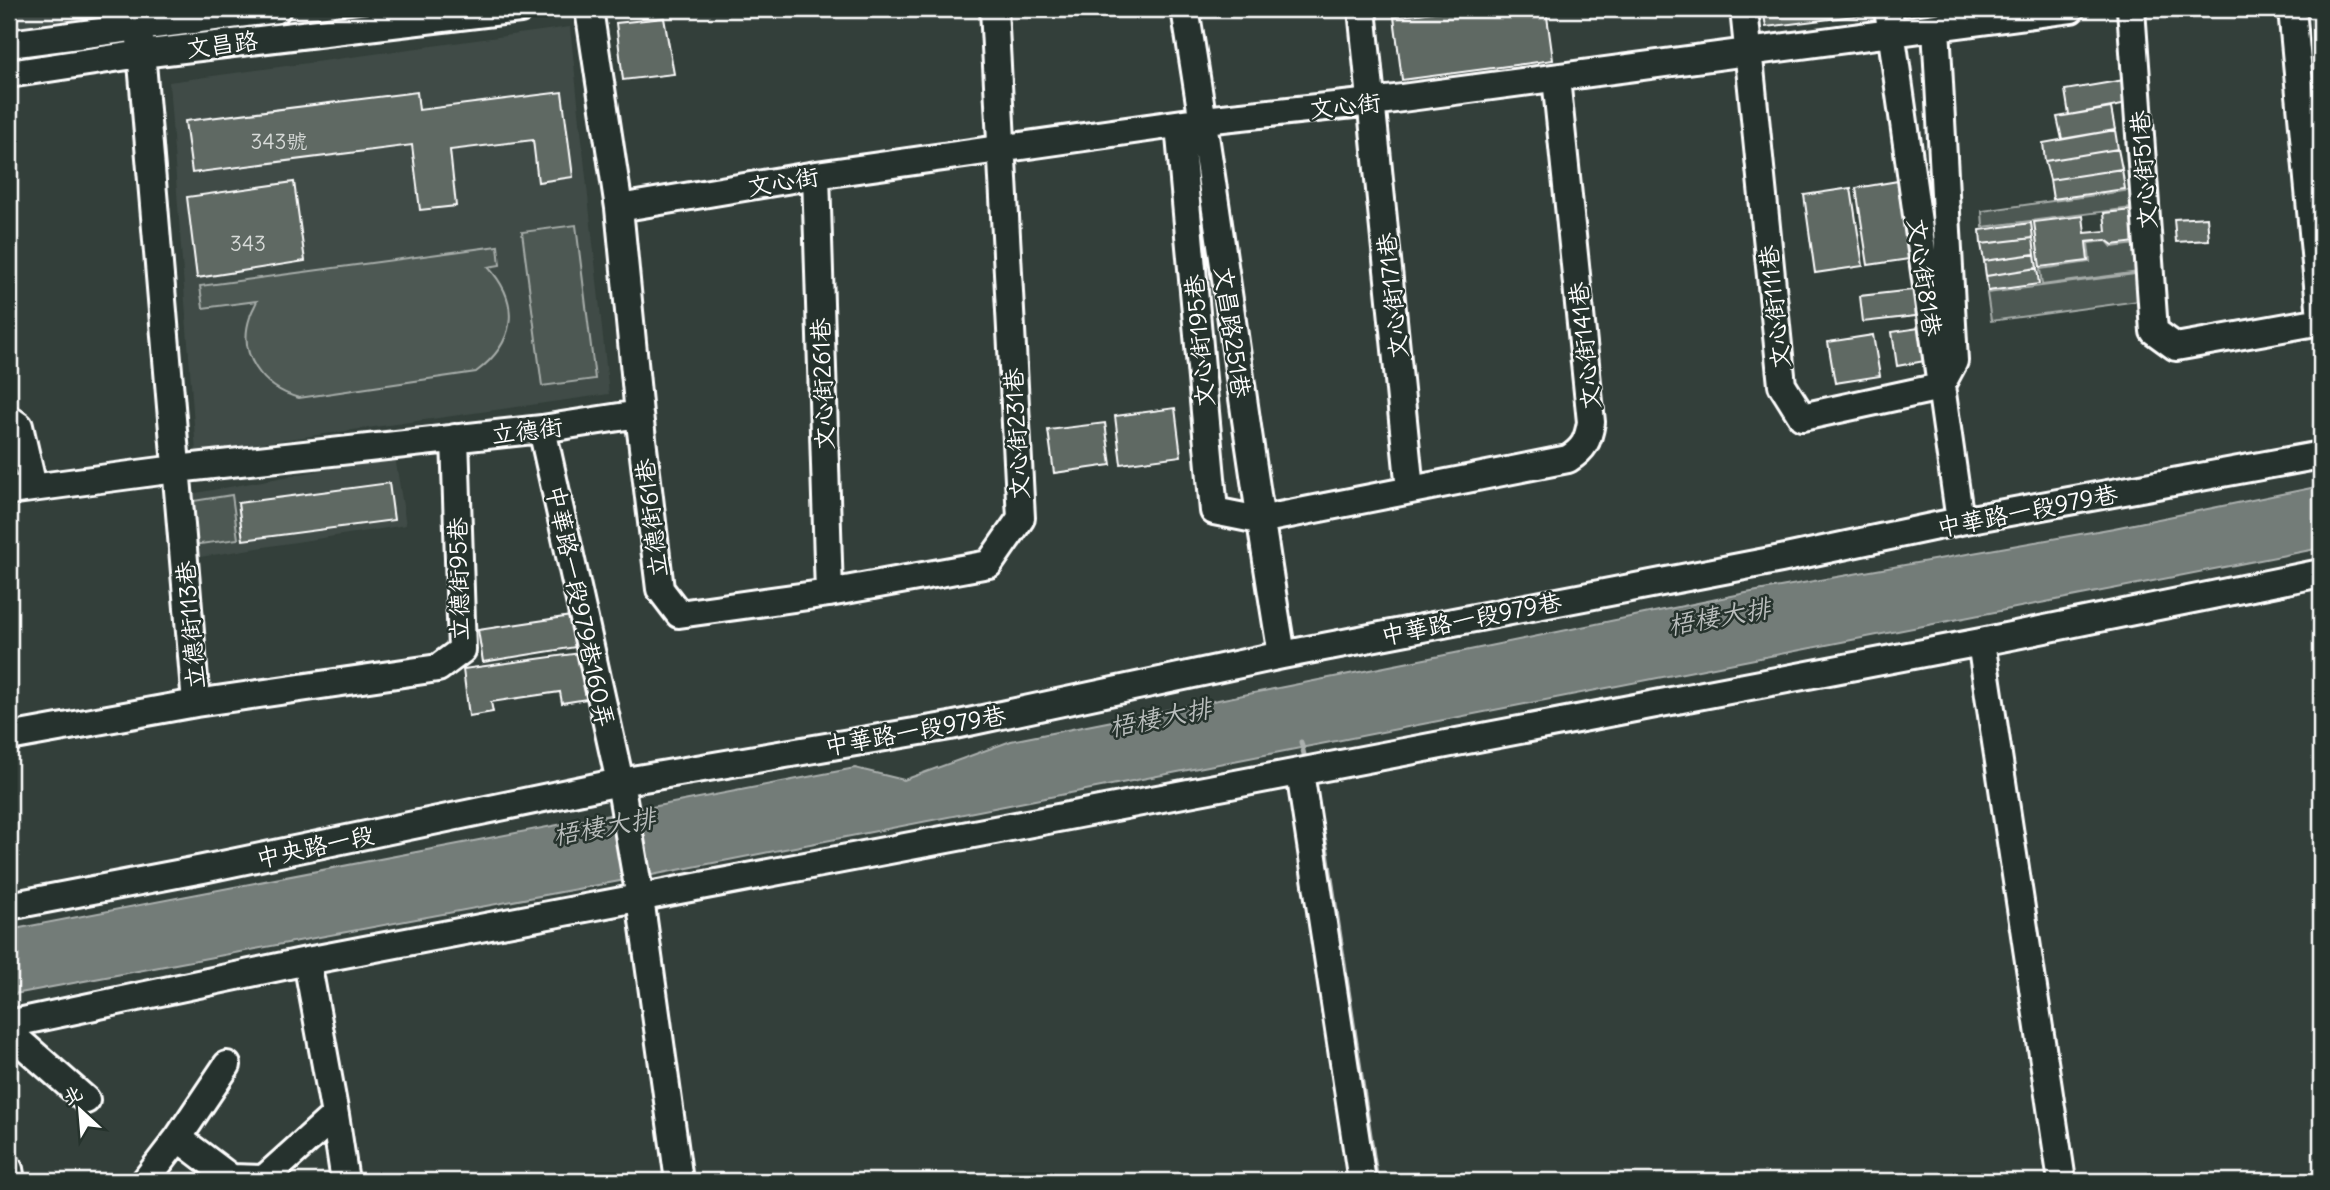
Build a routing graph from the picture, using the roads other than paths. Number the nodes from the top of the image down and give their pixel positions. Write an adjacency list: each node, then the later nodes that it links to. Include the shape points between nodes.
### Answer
1 (277, 9): 12 (street, 文昌路)
2 (520, 9): 16 (street, 文昌路)
3 (589, 9): 23 (street)
4 (994, 9): 21 (street, 文心街231巷)
5 (1185, 9): 20 (street, 文昌路251巷)
6 (1362, 9): 19 (street, 文心街171巷)
7 (1744, 9): 15 (street)
8 (2071, 9): 13 (street, 文心街)
9 (2131, 9): 24 (street, 文心街51巷, via 2154,331 2176,347)
10 (2292, 9): 24 (street)
11 (1890, 20): 13 (street, 文心街); 15 (street, 文心街); 25 (street, 文心街81巷)
12 (139, 27): 14 (street, 文昌路); 16 (street, 立德街113巷)
13 (1936, 27): 25 (street, via 1954,361)
14 (9, 44)
15 (1747, 51): 18 (street, 文心街); 25 (street, 文心街111巷, via 1782,385 1802,417)
16 (141, 54): 17 (street, 文昌路); 31 (street, 立德街113巷)
17 (9, 74)
18 (1556, 78): 19 (street, 文心街); 33 (street, 文心街141巷, via 1588,387 1589,439 1567,459)
19 (1372, 102): 20 (street, 文心街); 33 (street, 文心街171巷)
20 (1191, 123): 21 (street, 文心街); 34 (street, 文昌路251巷); 34 (street, 文心街195巷, via 1214,511)
21 (1002, 149): 22 (street, 文心街); 37 (street, 文心街231巷, via 1021,518 989,564)
22 (816, 175): 23 (street, 文心街); 37 (street, 文心街261巷)
23 (619, 208): 26 (street)
24 (2321, 319)
25 (1940, 387): 35 (street, 文心街81巷)
26 (639, 414): 28 (street, 立德街); 38 (street, 立德街61巷, via 660,589)
27 (9, 419): 32 (street, via 19,426)
28 (542, 429): 29 (street, 立德街); 45 (street, 中華路一段979巷160弄)
29 (455, 438): 31 (street, 立德街); 41 (street, 立德街95巷, via 462,650 438,668)
30 (2321, 455): 35 (street, 中華路一段979巷)
31 (176, 469): 32 (street, 立德街); 42 (street, 立德街113巷)
32 (21, 489)
33 (1410, 490): 34 (street, 文心街141巷)
34 (1259, 520): 40 (street, 文昌路251巷)
35 (1960, 522): 40 (street, 中華路一段979巷)
36 (2321, 573): 39 (street)
37 (829, 593): 38 (street, 文心街231巷)
38 (679, 614)
39 (1981, 642): 44 (street); 61 (street)
40 (1282, 654): 45 (street, 中華路一段979巷, via 950,726)
41 (273, 691): 42 (street, 立德街113巷)
42 (196, 703): 43 (street)
43 (9, 737)
44 (1300, 772): 46 (street); 60 (street)
45 (620, 782): 46 (street, 中華路一段979巷160弄); 47 (street, 中央路一段)
46 (640, 898): 48 (street); 59 (street, 中華路一段979巷160弄)
47 (9, 906)
48 (307, 961): 49 (street, via 48,1014); 52 (street)
49 (12, 1038): 51 (street)
50 (227, 1065): 53 (street)
51 (86, 1100)
52 (335, 1115): 55 (street); 58 (street)
53 (178, 1138): 55 (street, via 231,1178 264,1179); 57 (street)
54 (9, 1169): 56 (street)
55 (281, 1171)
56 (12, 1181)
57 (145, 1181)
58 (345, 1181)
59 (679, 1181)
60 (1362, 1181)
61 (2062, 1181)

